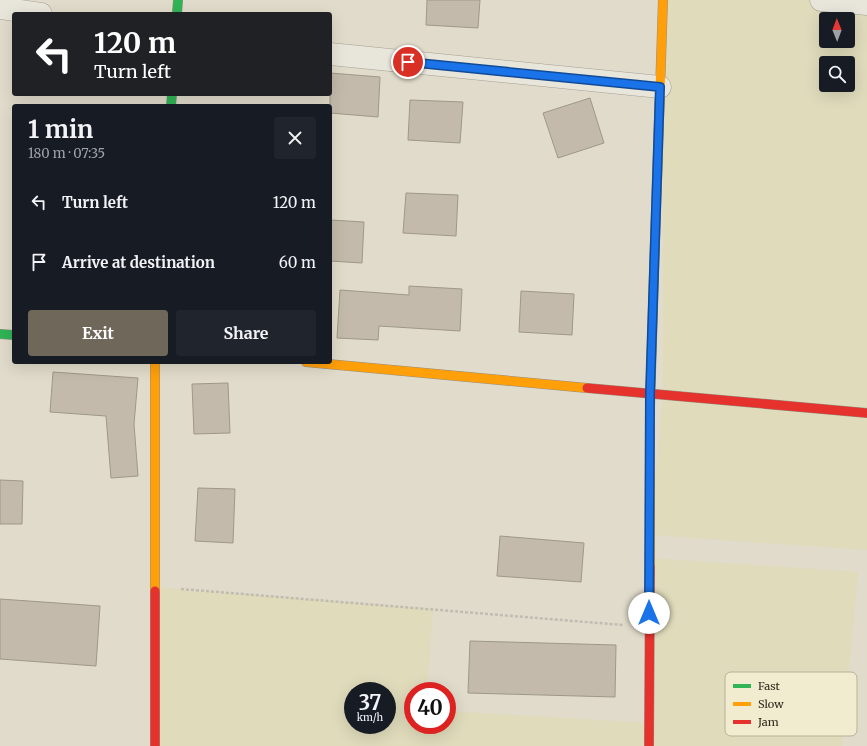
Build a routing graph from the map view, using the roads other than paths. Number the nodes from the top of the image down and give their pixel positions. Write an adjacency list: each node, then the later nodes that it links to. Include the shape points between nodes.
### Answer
1 (178, 0): 7 (street)
2 (663, 0): 9 (street)
3 (821, 0): 4 (street)
4 (867, 4)
5 (0, 8): 6 (street)
6 (28, 12)
7 (177, 12)
8 (332, 54): 9 (street)
9 (660, 87): 14 (street)
10 (0, 334): 11 (street)
11 (12, 336)
12 (154, 364): 16 (street)
13 (328, 364): 14 (street)
14 (650, 394): 15 (street); 17 (street)
15 (867, 413)
16 (155, 746)
17 (649, 746)

